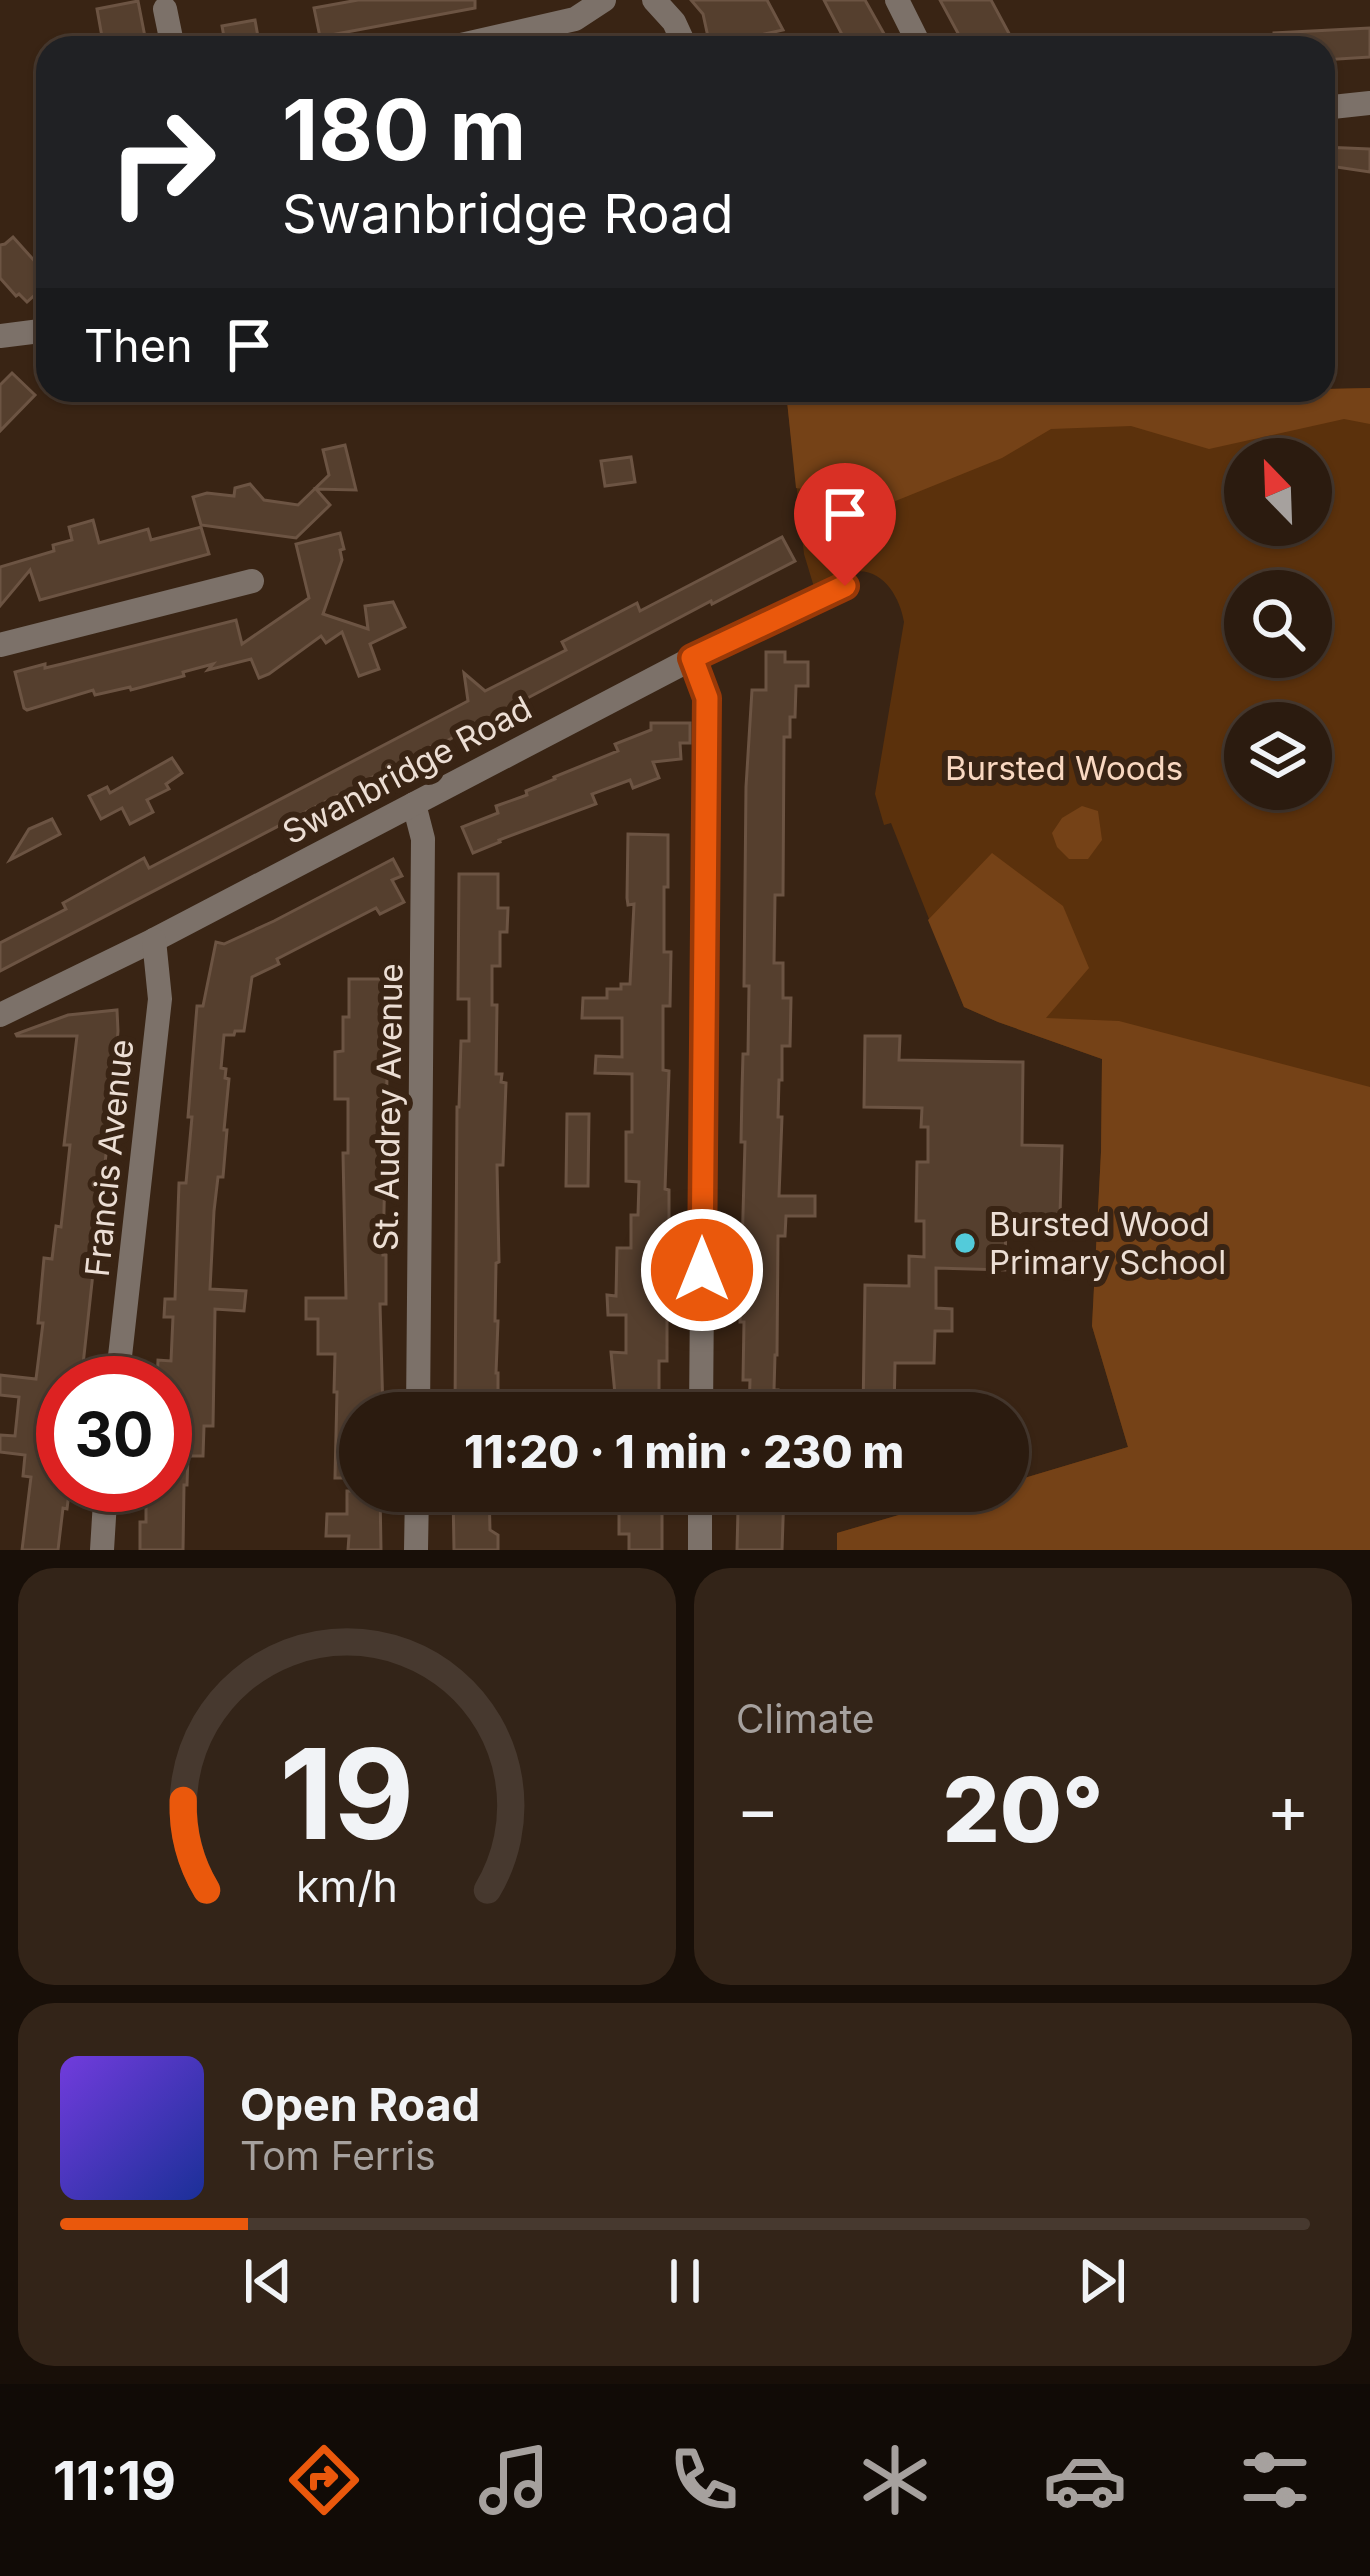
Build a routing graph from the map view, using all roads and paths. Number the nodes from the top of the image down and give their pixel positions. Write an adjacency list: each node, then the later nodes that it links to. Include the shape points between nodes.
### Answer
1 (604, 0): 6 (street, via 574,20)
2 (654, 0): 7 (street)
3 (897, 0): 8 (street)
4 (165, 9): 5 (street)
5 (171, 36)
6 (511, 36)
7 (680, 36)
8 (916, 36)
9 (1370, 103): 10 (street)
10 (1335, 107)
11 (36, 331): 12 (street)
12 (0, 335)
13 (252, 581): 15 (street)
14 (845, 586): 16 (street, Swanbridge Road)
15 (0, 645)
16 (692, 658): 17 (street, Swanbridge Road); 22 (street, via 707,698)
17 (414, 804): 18 (street, Swanbridge Road); 21 (street, St. Audrey Avenue, via 423,839)
18 (154, 940): 19 (street, Swanbridge Road); 20 (street, Francis Avenue, via 160,999)
19 (0, 1015)
20 (120, 1356)
21 (418, 1392)
22 (701, 1392)
23 (104, 1512): 26 (street)
24 (417, 1512): 27 (street)
25 (700, 1512): 28 (street)
26 (102, 1550)
27 (416, 1550)
28 (700, 1550)

